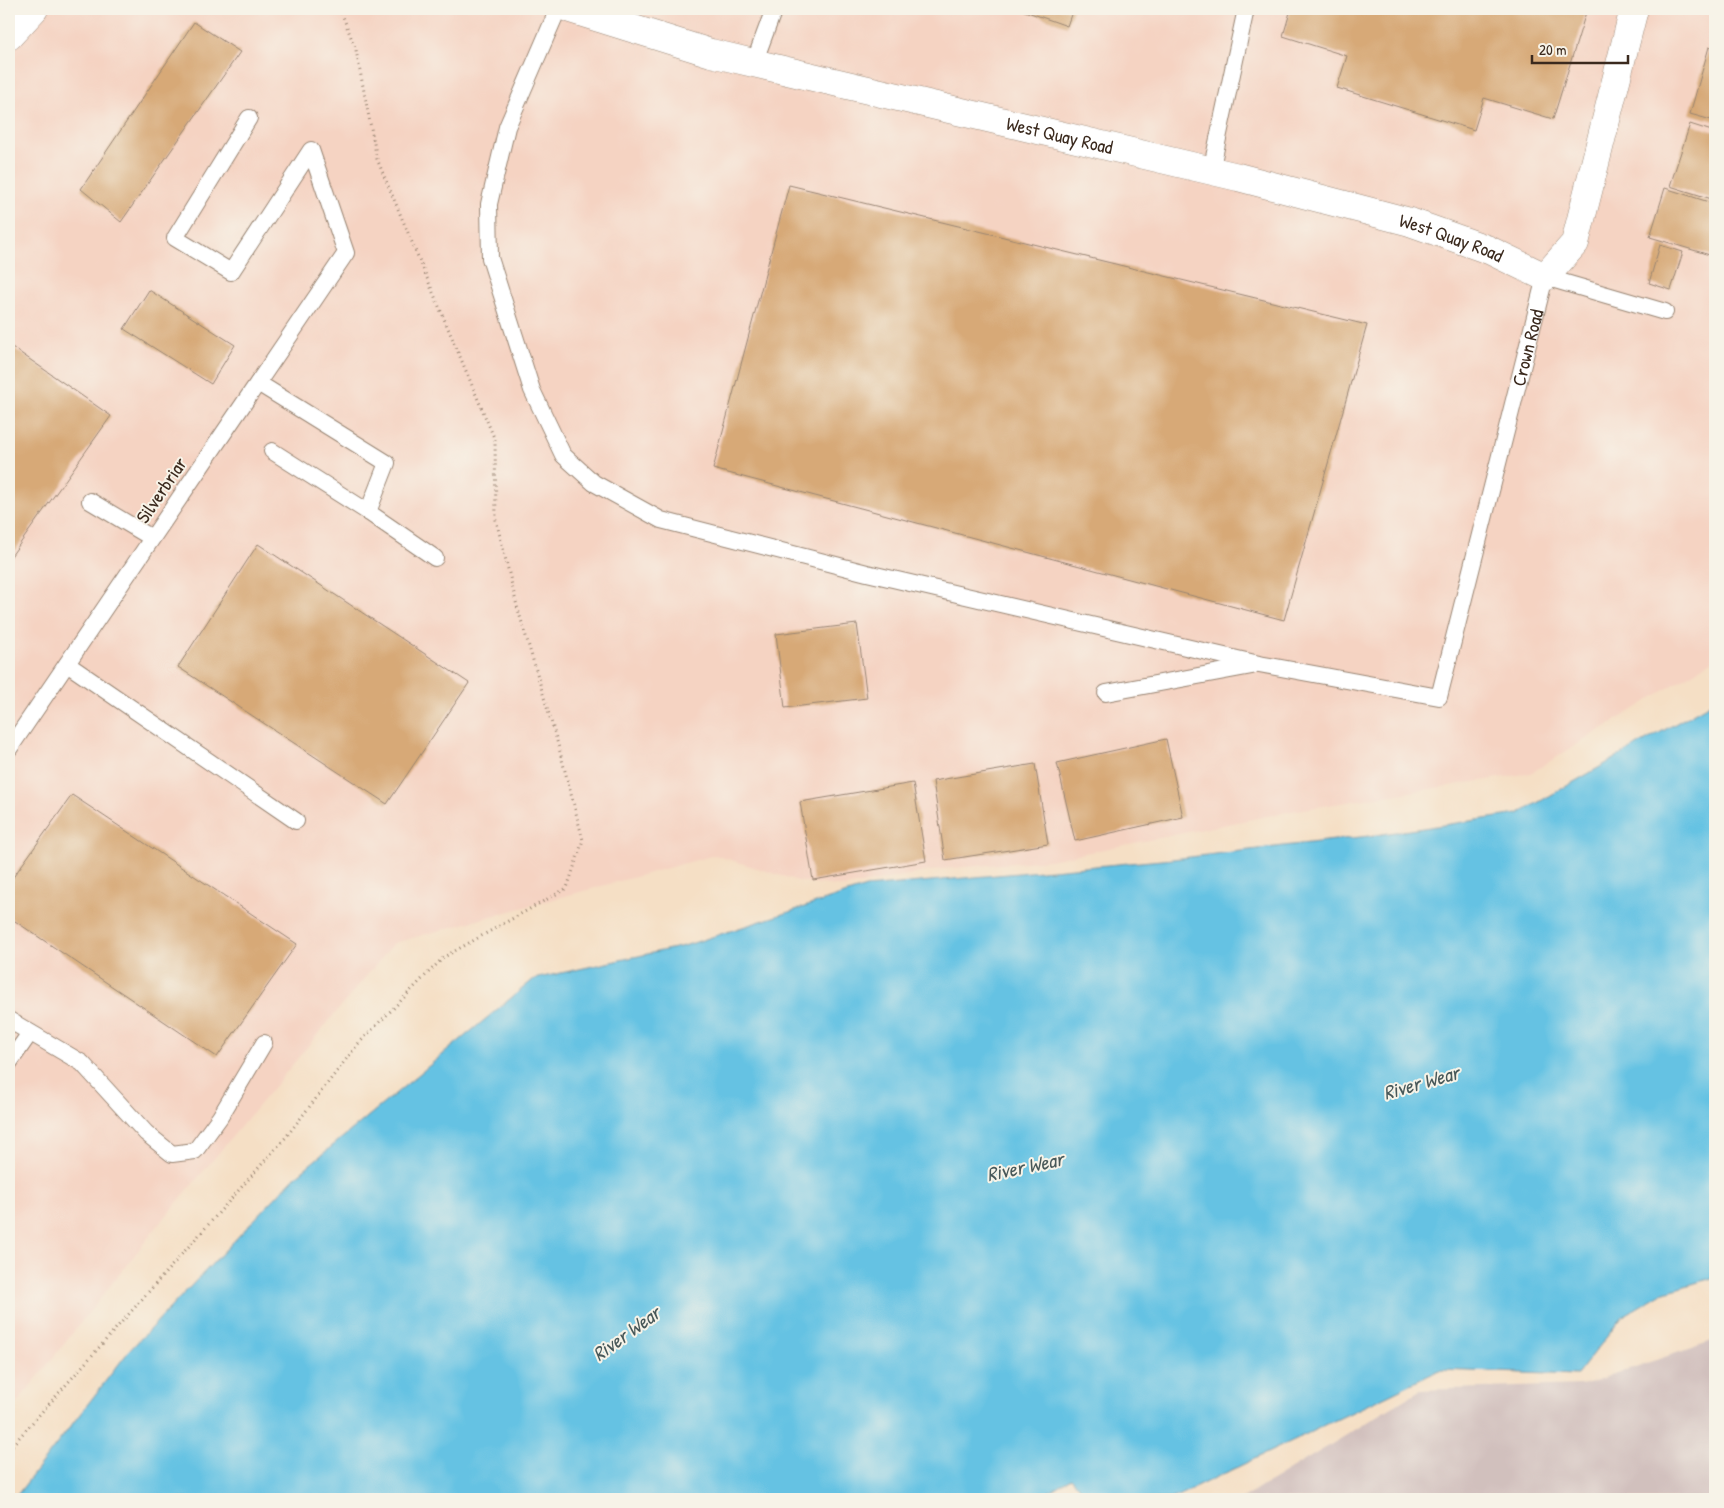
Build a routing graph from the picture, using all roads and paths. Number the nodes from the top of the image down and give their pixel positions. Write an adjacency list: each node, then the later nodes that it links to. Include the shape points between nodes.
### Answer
1 (34, 9): 8 (street)
2 (340, 9): 29 (path, via 356,50 377,158 495,440 496,520 583,840 567,888 444,957 358,1044 286,1137)
3 (558, 9): 21 (lane, via 507,126 490,204 490,258 532,390 562,455 594,483 662,520 867,573)
4 (570, 9): 9 (street, West Quay Road, via 711,53)
5 (774, 9): 9 (lane)
6 (1246, 9): 11 (lane)
7 (1634, 9): 12 (street, Crown Road, via 1575,243)
8 (9, 36)
9 (754, 63): 11 (street, West Quay Road)
10 (249, 118): 14 (lane, Silverbriar, via 175,238 231,272 311,150 346,253)
11 (1211, 171): 12 (street, West Quay Road, via 1410,222 1488,250)
12 (1545, 277): 13 (lane); 21 (lane, Crown Road, via 1439,697)
13 (1665, 312)
14 (258, 383): 17 (lane, via 387,463); 18 (lane, Silverbriar)
15 (272, 451): 17 (lane)
16 (90, 501): 18 (lane)
17 (368, 512): 19 (lane)
18 (152, 538): 20 (lane, Silverbriar)
19 (435, 558)
20 (67, 664): 23 (lane, Silverbriar); 24 (lane)
21 (1259, 664): 22 (lane)
22 (1106, 692)
23 (9, 749)
24 (296, 821)
25 (9, 1020): 26 (lane)
26 (30, 1033): 27 (lane, via 82,1063 146,1133 172,1154 195,1151 220,1117); 28 (lane)
27 (264, 1043)
28 (9, 1063)
29 (9, 1448)

